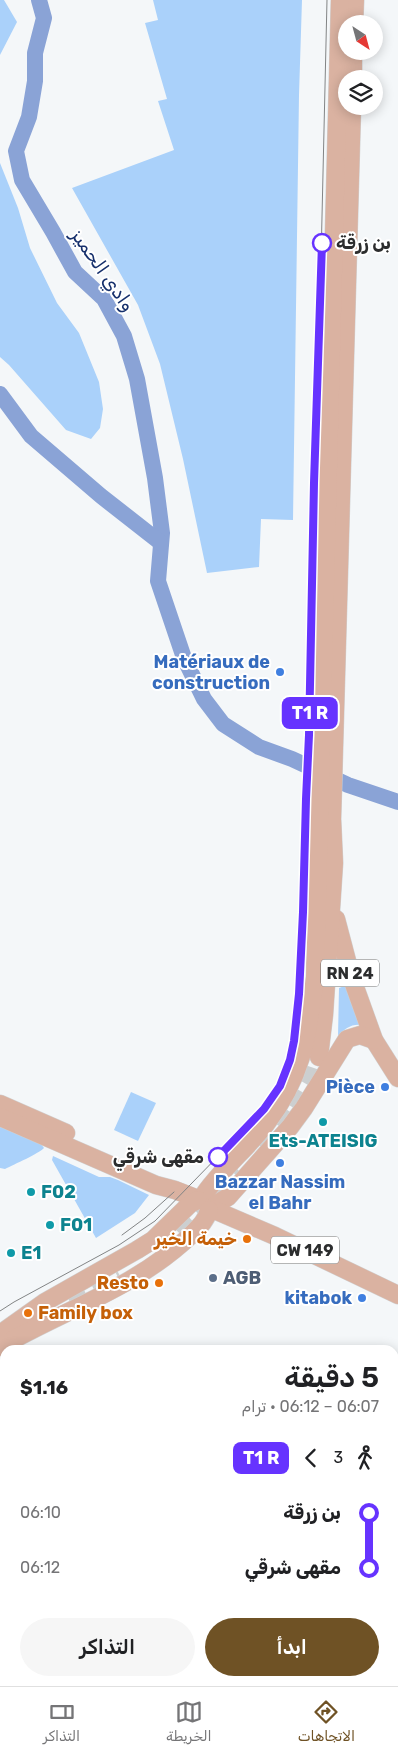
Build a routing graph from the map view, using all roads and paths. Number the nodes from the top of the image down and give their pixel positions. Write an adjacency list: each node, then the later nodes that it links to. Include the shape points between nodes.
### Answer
1 (340, 0): 5 (main road, RN 24)
2 (355, 0): 3 (main road)
3 (354, 15)
4 (352, 115): 5 (main road, RN 24)
5 (328, 736): 6 (main road, RN 24, via 326,816 334,864)
6 (324, 906): 7 (main road, RN 24); 8 (main road); 10 (main road, RN 24, via 331,1020 326,1057); 14 (main road, RN 24, via 307,1035 299,1066 292,1084 266,1124)
7 (374, 1040): 9 (main road, RN 24); 10 (main road, RN 24, via 360,1035 347,1039)
8 (316, 1058)
9 (398, 1078)
10 (318, 1083): 15 (main road, RN 24, via 290,1127)
11 (0, 1104): 13 (main road)
12 (0, 1117): 13 (main road)
13 (93, 1152): 16 (main road, via 160,1177 175,1190)
14 (228, 1166): 15 (main road, via 225,1172 228,1178); 16 (main road, RN 24)
15 (241, 1183): 16 (main road, RN 24)
16 (206, 1207): 17 (main road, via 218,1218); 17 (main road, via 230,1208); 19 (main road, via 167,1227 137,1250 45,1302); 21 (main road, via 176,1249 145,1272)
17 (236, 1218): 18 (main road, CW 149)
18 (398, 1295)
19 (0, 1334): 20 (main road, via 18,1328)
20 (2, 1345)
21 (4, 1345)

